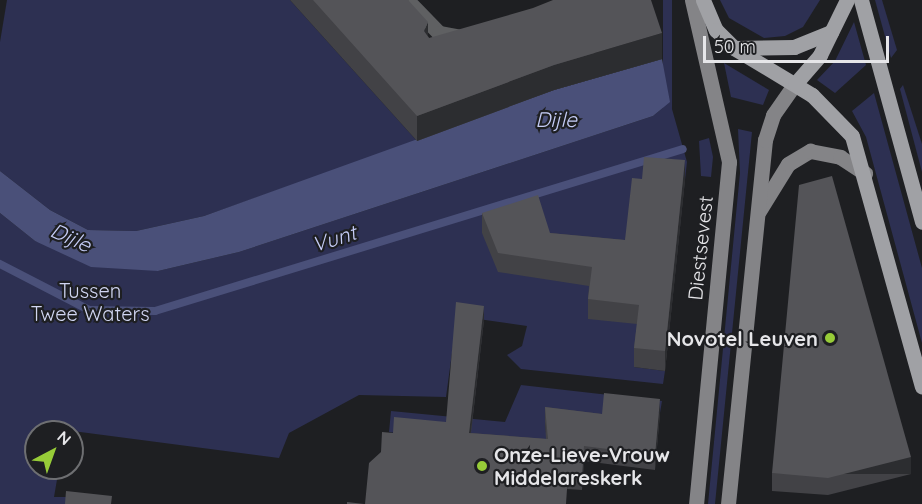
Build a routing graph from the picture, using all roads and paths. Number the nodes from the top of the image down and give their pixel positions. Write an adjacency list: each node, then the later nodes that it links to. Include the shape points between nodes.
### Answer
1 (407, 0): 8 (street, via 439,33)
2 (692, 0): 16 (main road, Diestsevest, via 729,162)
3 (703, 0): 9 (main road, via 716,30)
4 (847, 0): 7 (main road)
5 (861, 0): 14 (main road)
6 (481, 31): 8 (street)
7 (831, 32): 9 (main road, via 794,47); 11 (main road)
8 (458, 38): 10 (street)
9 (734, 48): 11 (main road)
10 (439, 51)
11 (795, 84): 12 (main road, via 837,116 852,136); 13 (main road, via 773,115 765,140)
12 (865, 173): 13 (main road, via 840,157 810,151 788,164); 15 (main road)
13 (756, 216): 17 (main road)
14 (922, 222)
15 (922, 387)
16 (696, 504)
17 (728, 504)

